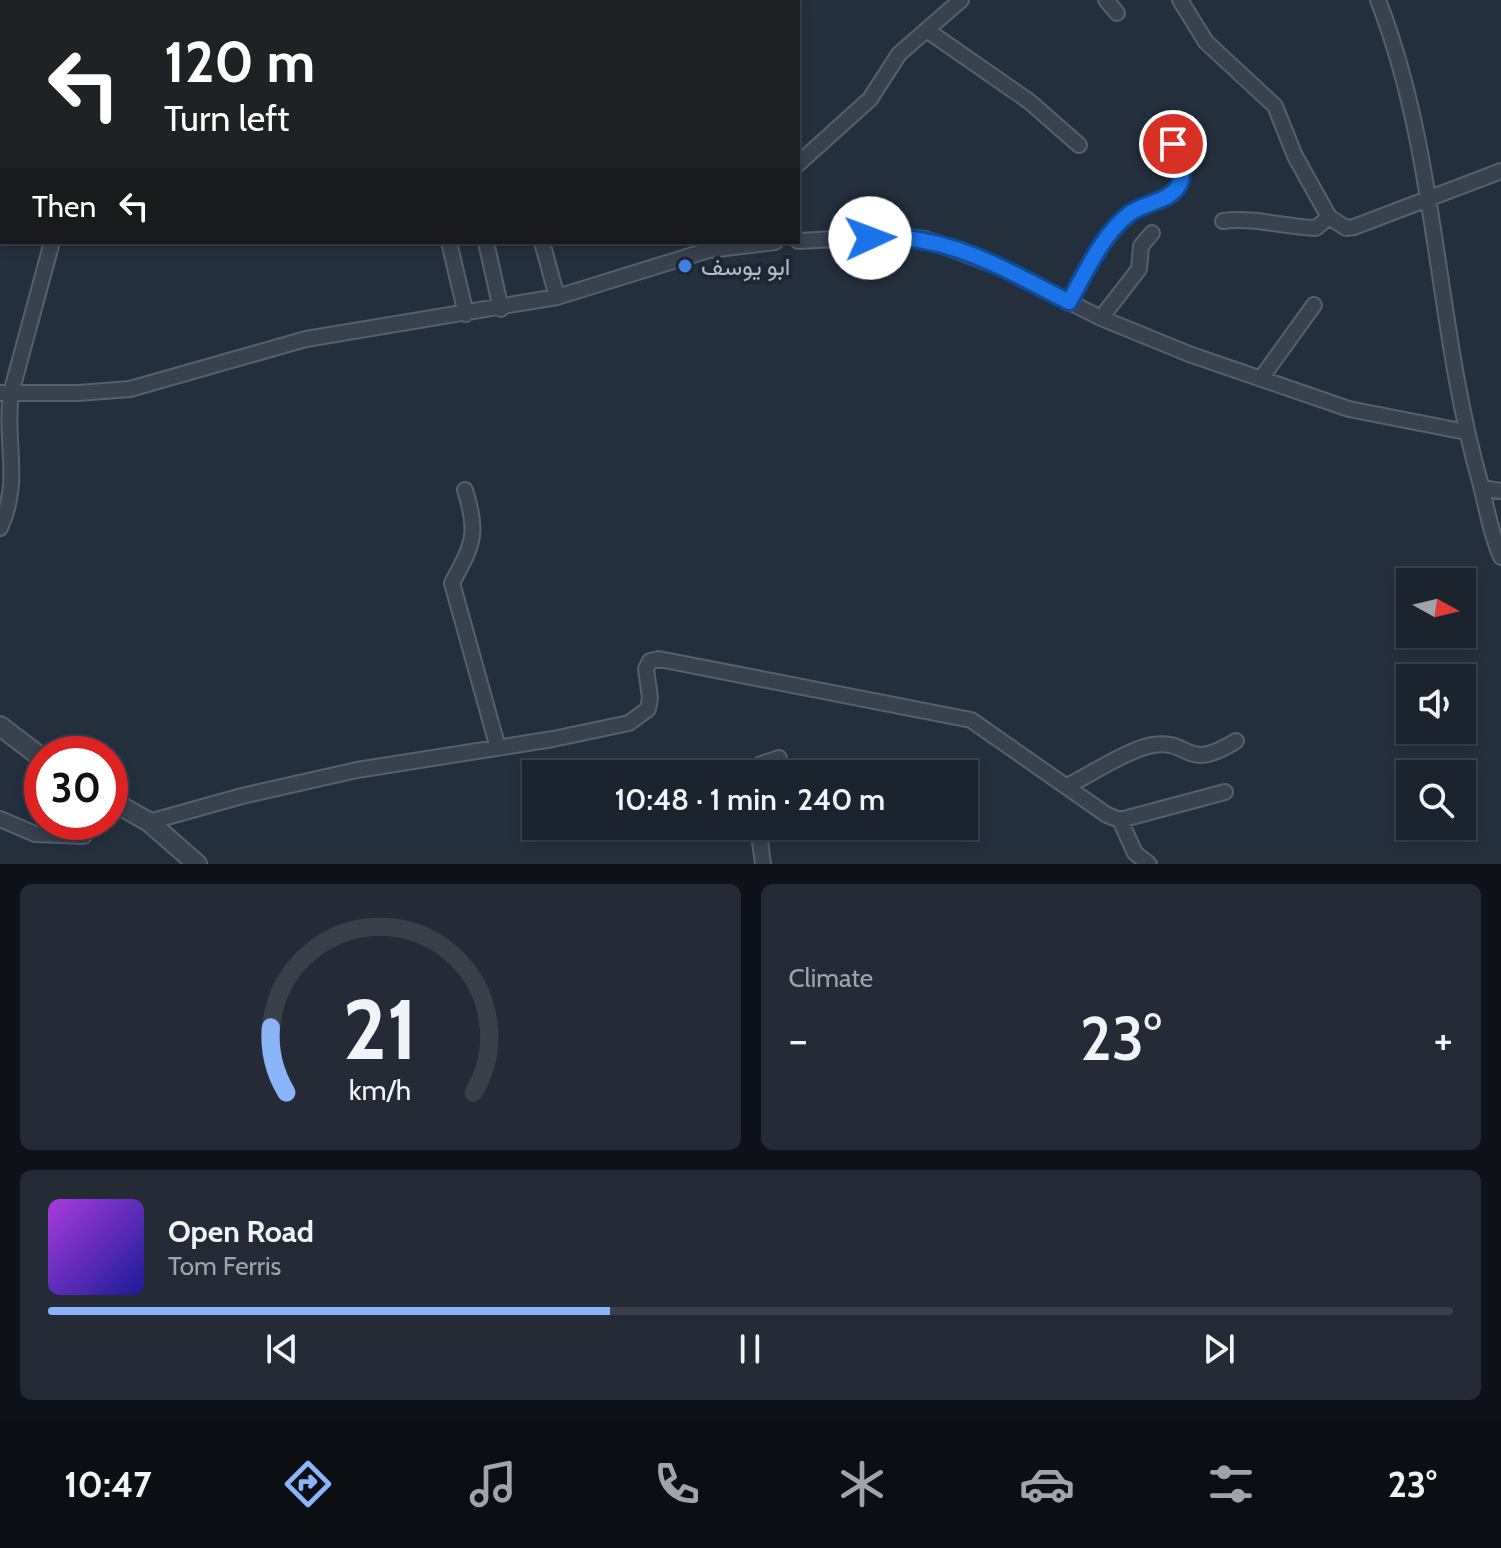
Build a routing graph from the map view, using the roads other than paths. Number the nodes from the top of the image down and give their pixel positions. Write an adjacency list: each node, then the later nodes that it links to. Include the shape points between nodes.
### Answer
1 (961, 0): 6 (street)
2 (1106, 0): 5 (street)
3 (1180, 0): 12 (street, via 1206,42 1275,106)
4 (1378, 0): 11 (street, via 1406,80)
5 (1117, 13)
6 (928, 31): 8 (street, via 1030,102); 9 (street, via 899,54 870,99)
7 (1173, 144): 23 (street, via 1182,176 1178,187 1130,213 1097,251)
8 (1079, 145)
9 (800, 162)
10 (1501, 171): 11 (street)
11 (1428, 197): 12 (street, via 1354,227); 30 (street)
12 (1329, 217): 13 (street, via 1316,228)
13 (1223, 221)
14 (1152, 233): 27 (street, via 1141,246 1139,269)
15 (800, 241): 23 (street, via 925,239 1002,268)
16 (51, 244): 29 (street)
17 (449, 244): 26 (street)
18 (486, 244): 25 (street)
19 (543, 244): 22 (street)
20 (744, 244): 21 (street)
21 (713, 246): 22 (street)
22 (557, 297): 25 (street)
23 (1069, 302): 27 (street)
24 (1314, 305): 28 (street)
25 (501, 309): 26 (street)
26 (466, 314): 29 (street, via 306,339 130,389)
27 (1101, 318): 28 (street)
28 (1262, 377): 30 (street, via 1349,409)
29 (5, 393): 34 (street, via 13,492)
30 (1466, 432): 31 (street)
31 (1482, 488): 33 (street); 35 (street, via 1483,507)
32 (465, 490): 39 (street, via 474,535 452,583)
33 (1501, 491)
34 (0, 528)
35 (1501, 557)
36 (0, 726): 38 (street)
37 (1236, 741): 42 (street, via 1209,756 1146,747)
38 (24, 744)
39 (498, 748): 42 (street, via 635,721 650,703 646,667 661,659 971,720); 47 (street, via 357,770)
40 (779, 758): 41 (street)
41 (773, 760)
42 (1067, 786): 46 (street)
43 (1225, 792): 46 (street)
44 (128, 810): 47 (street)
45 (0, 819): 48 (street)
46 (1120, 820): 52 (street, via 1135,853)
47 (149, 822): 50 (street)
48 (24, 829)
49 (760, 840): 51 (street)
50 (197, 864)
51 (763, 864)
52 (1149, 864)

